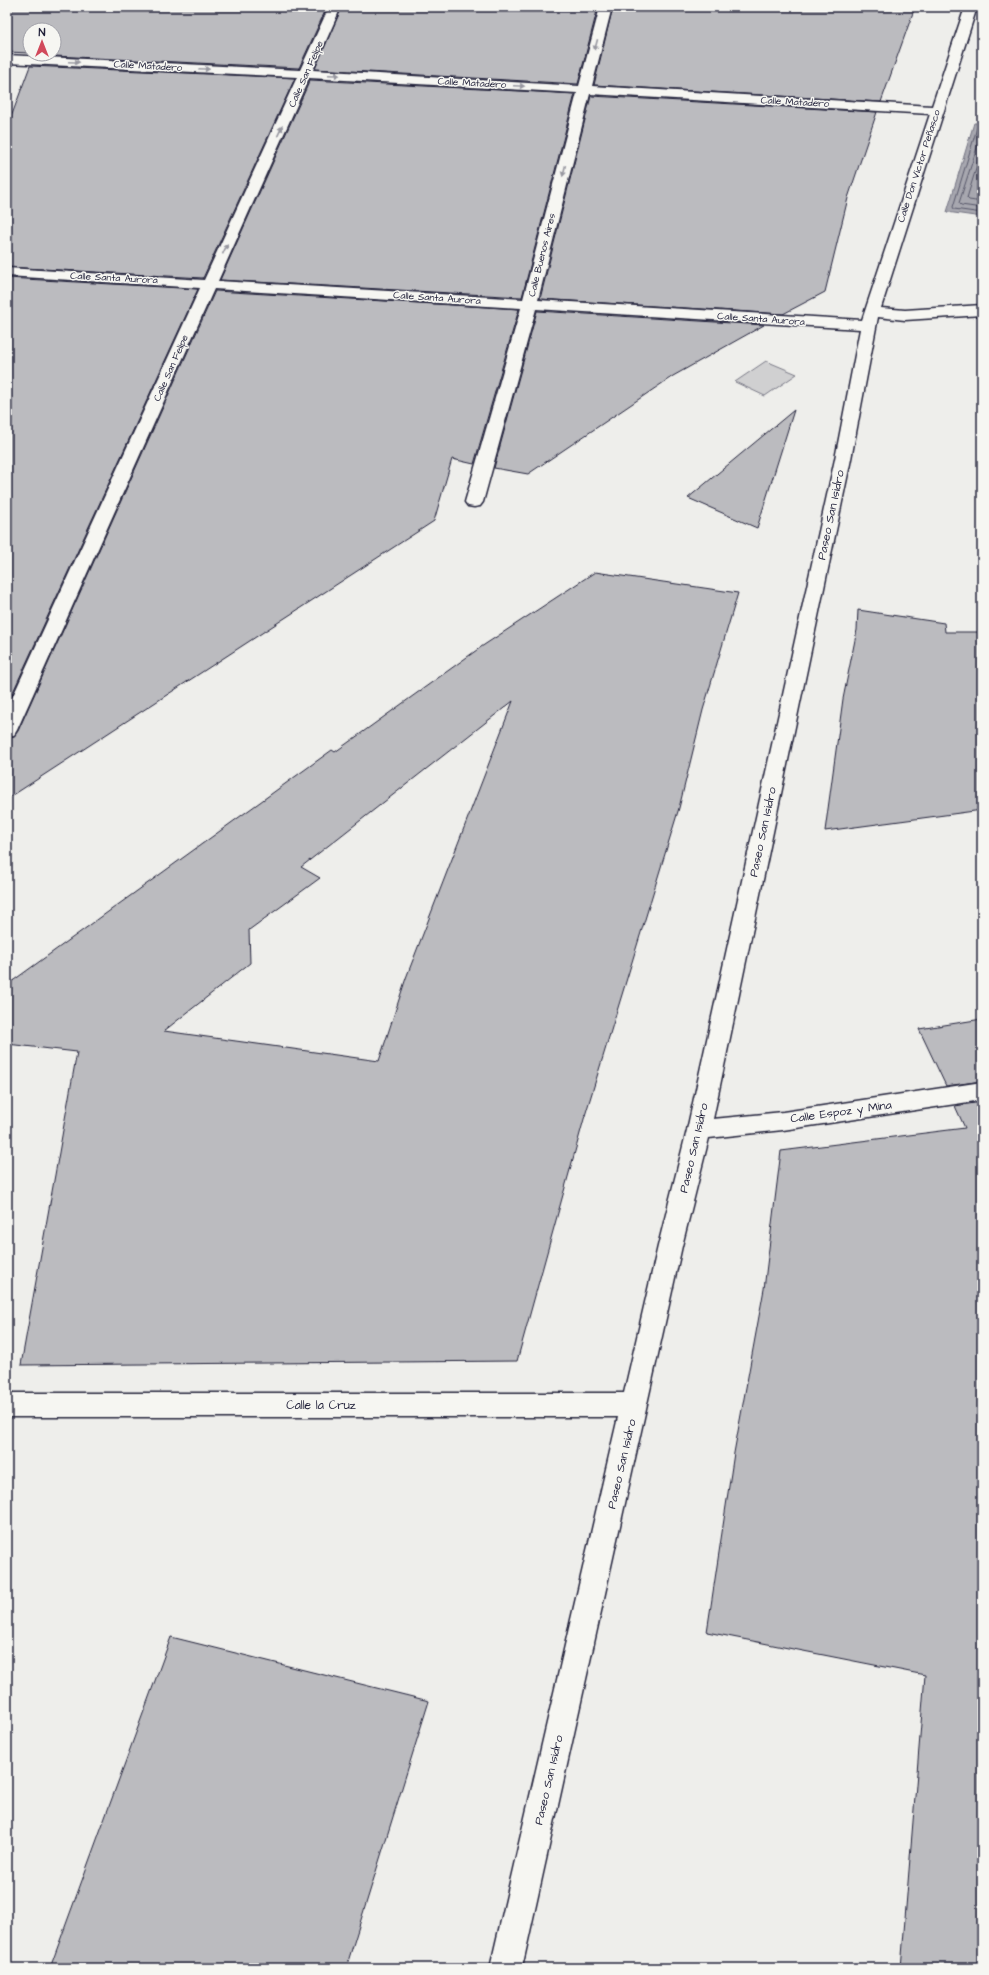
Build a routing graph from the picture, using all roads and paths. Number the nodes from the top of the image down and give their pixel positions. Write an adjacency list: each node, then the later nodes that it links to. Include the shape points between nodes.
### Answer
1 (335, 7): 6 (street, Calle San Felipe)
2 (606, 7): 7 (street, Calle Buenos Aires, one-way to 7)
3 (972, 7): 8 (street, Calle Don Víctor Peñasco)
4 (10, 59): 5 (street); 6 (street, Calle Matadero, one-way to 6)
5 (7, 73)
6 (306, 74): 7 (street, Calle Matadero, one-way to 7); 10 (street, Calle San Felipe, one-way to 6)
7 (585, 90): 8 (street, Calle Matadero); 11 (street, Calle Buenos Aires, one-way to 11)
8 (937, 110): 13 (street, Calle Don Víctor Peñasco)
9 (7, 272): 10 (street, Calle Santa Aurora)
10 (209, 284): 11 (street, Calle Santa Aurora); 15 (street, Calle San Felipe)
11 (530, 304): 13 (street, Calle Santa Aurora); 14 (street, Calle Buenos Aires)
12 (982, 310): 13 (street, Calle Santa Aurora)
13 (870, 319): 17 (street, Paseo San Isidro, via 843,459)
14 (474, 502)
15 (7, 730)
16 (982, 1091): 17 (street, Calle Espoz y Mina, via 783,1121)
17 (699, 1130): 19 (street, Paseo San Isidro)
18 (7, 1405): 19 (street, Calle la Cruz)
19 (635, 1405): 20 (street, Paseo San Isidro)
20 (506, 1968)

